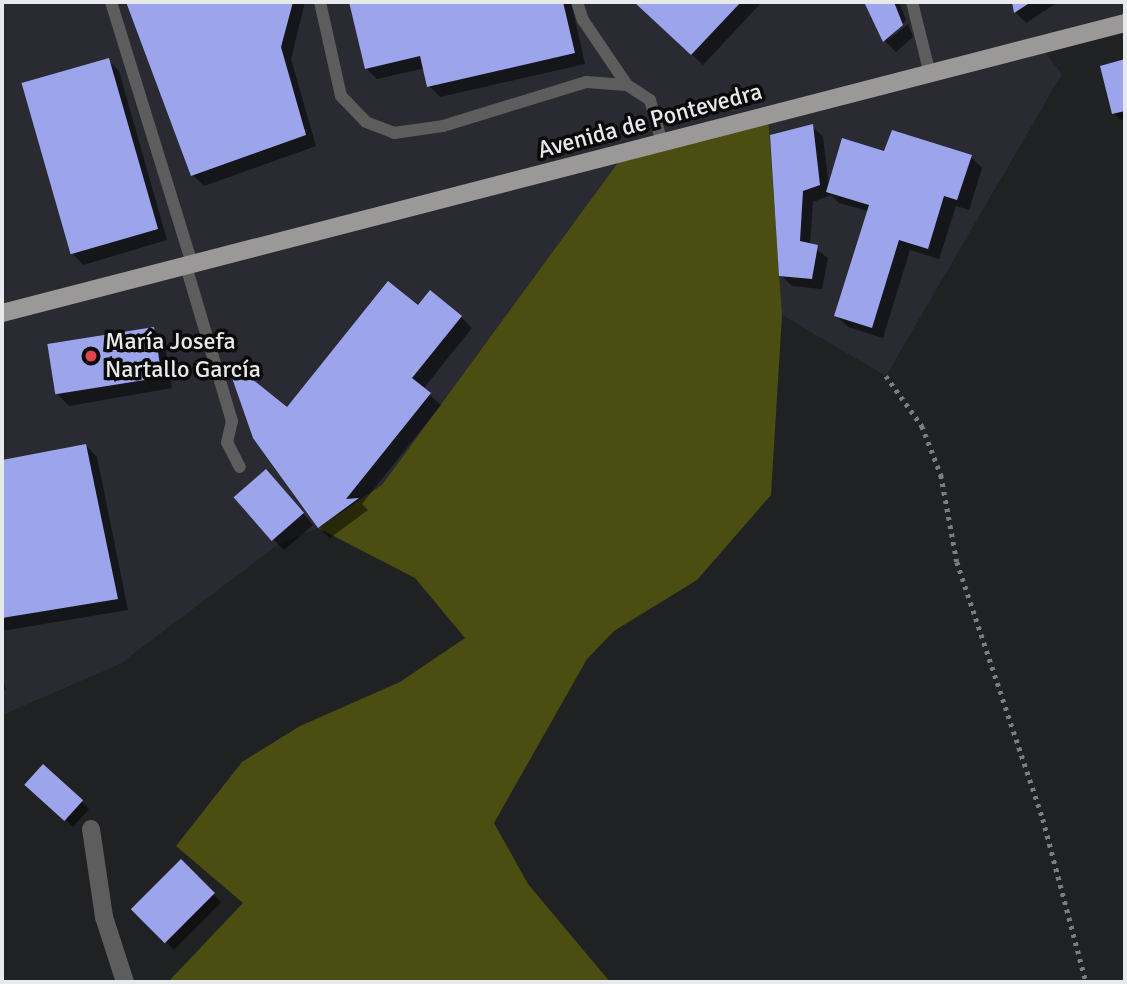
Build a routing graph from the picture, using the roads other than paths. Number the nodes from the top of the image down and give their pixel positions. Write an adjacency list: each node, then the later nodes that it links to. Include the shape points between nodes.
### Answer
1 (111, 2): 9 (lane)
2 (320, 2): 7 (lane, via 341,96 366,122 394,132 443,126 586,82)
3 (577, 2): 7 (lane, via 583,20)
4 (912, 2): 6 (lane)
5 (1125, 23): 6 (main road, Avenida de Pontevedra)
6 (930, 74): 8 (main road, Avenida de Pontevedra)
7 (627, 85): 8 (lane, via 650,100)
8 (662, 143): 9 (main road, Avenida de Pontevedra)
9 (189, 265): 10 (main road, Avenida de Pontevedra); 11 (lane, via 232,421 227,442)
10 (2, 313)
11 (240, 467)
12 (91, 829): 13 (street, via 104,917)
13 (125, 982)

